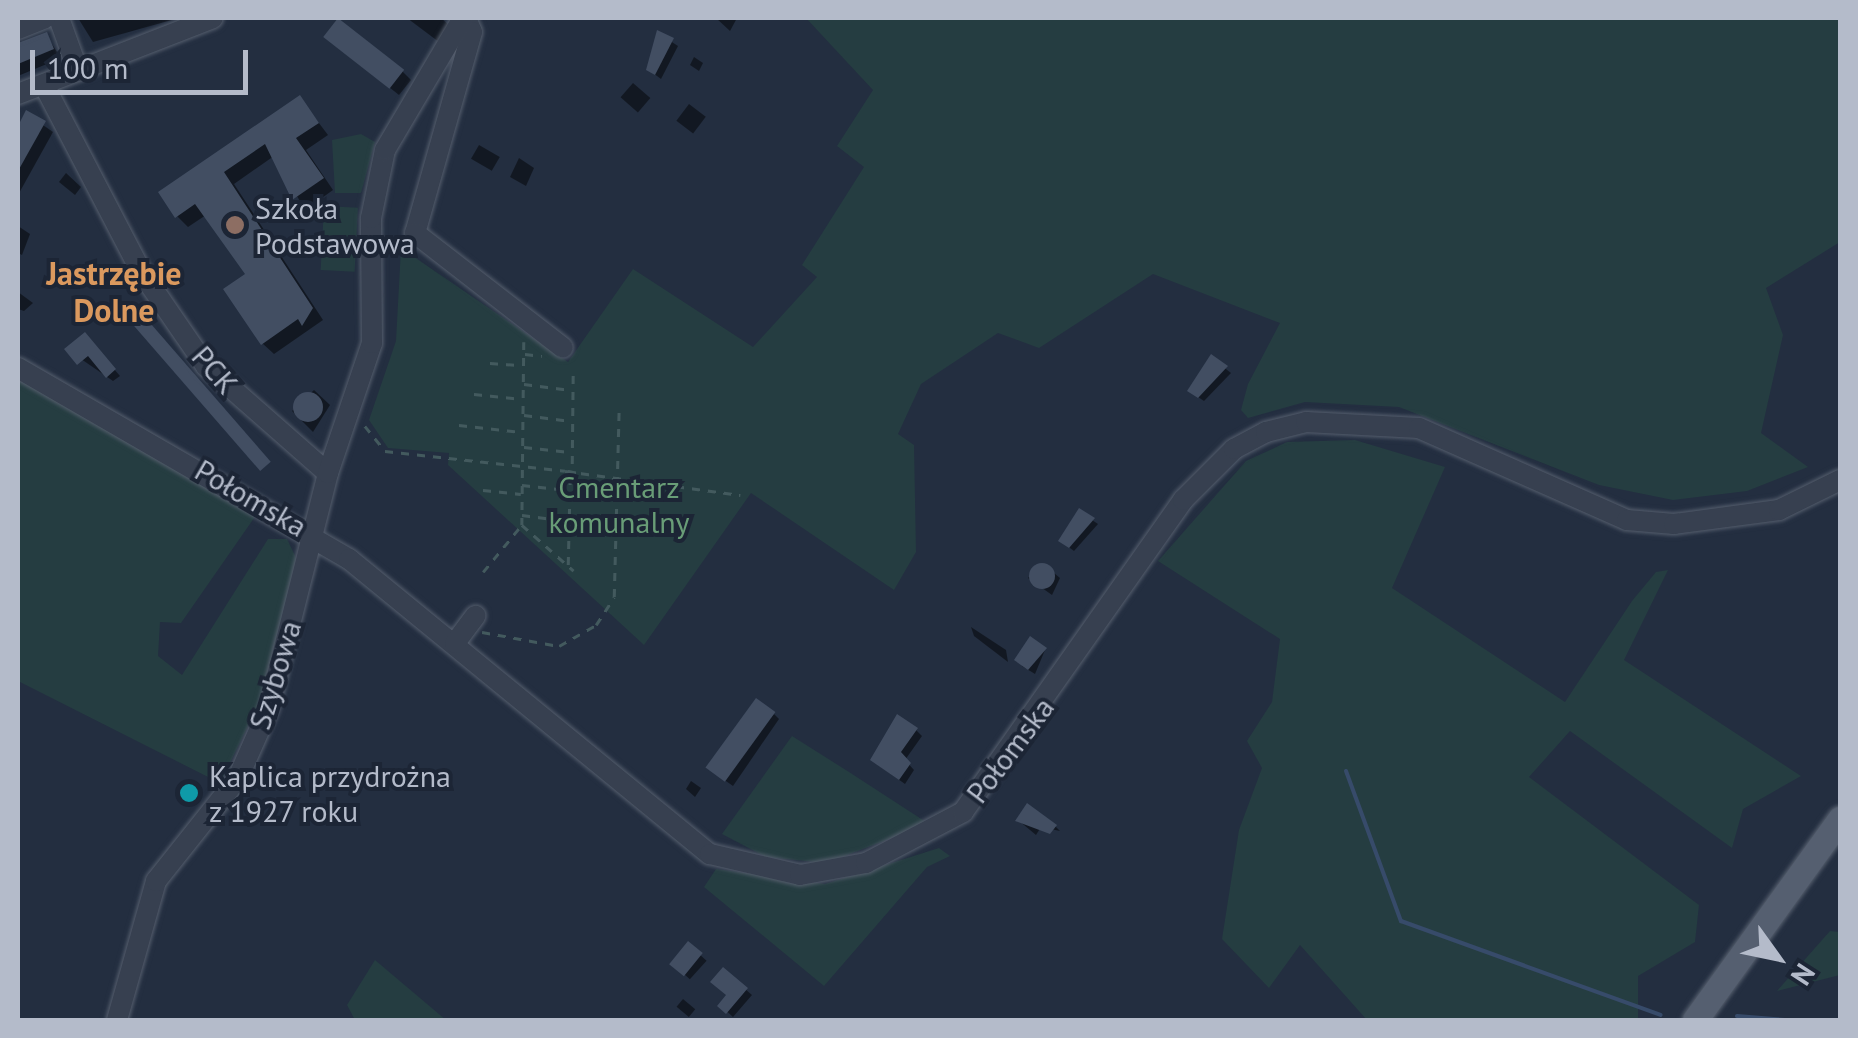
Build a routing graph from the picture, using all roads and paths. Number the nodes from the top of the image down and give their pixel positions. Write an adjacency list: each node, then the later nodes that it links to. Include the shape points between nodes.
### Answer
1 (45, 18): 5 (street)
2 (59, 18): 6 (street)
3 (212, 18): 6 (street)
4 (464, 18): 10 (street, via 472,32 415,234); 31 (street, Szybowa, via 385,150 371,218 372,343)
5 (18, 30)
6 (78, 71): 7 (street)
7 (44, 85): 8 (street); 31 (street, PCK, via 142,273 206,366)
8 (18, 94)
9 (524, 333): 11 (path)
10 (558, 352): 11 (path)
11 (524, 354): 13 (path)
12 (490, 363): 13 (path)
13 (524, 365): 16 (path)
14 (18, 368): 44 (street, Połomska)
15 (572, 375): 17 (path)
16 (524, 384): 17 (path); 19 (path)
17 (572, 390): 23 (path)
18 (474, 394): 19 (path)
19 (523, 400): 21 (path)
20 (619, 410): 34 (path)
21 (523, 415): 23 (path); 25 (path)
22 (355, 421): 29 (path, via 385,451)
23 (572, 421): 27 (path)
24 (459, 425): 25 (path)
25 (523, 432): 26 (path)
26 (523, 447): 27 (path); 29 (path)
27 (572, 453): 28 (path)
28 (572, 465): 30 (path); 32 (path)
29 (522, 466): 30 (path); 36 (path)
30 (565, 471): 33 (path)
31 (328, 472): 44 (street, Szybowa)
32 (576, 473): 33 (path); 34 (path)
33 (570, 478): 38 (path)
34 (620, 478): 40 (path); 48 (path, via 619,580 596,625 540,648)
35 (1840, 480): 49 (street, Połomska, via 1779,510 1674,524 1628,520 1419,428 1306,422 1266,432 1234,449 1183,500 963,812 866,863 800,875 710,854)
36 (522, 485): 38 (path); 39 (path)
37 (483, 490): 39 (path)
38 (570, 490): 42 (path)
39 (522, 494): 41 (path)
40 (740, 495)
41 (522, 515): 42 (path); 43 (path)
42 (569, 522): 45 (path)
43 (522, 525): 45 (path); 46 (path)
44 (313, 533): 49 (street, Połomska); 51 (street, Szybowa, via 270,708 238,778 156,881)
45 (568, 566): 47 (path)
46 (483, 572)
47 (574, 572)
48 (472, 620): 49 (street)
49 (455, 643)
50 (1840, 818): 52 (main road)
51 (117, 1020)
52 (1694, 1020)

